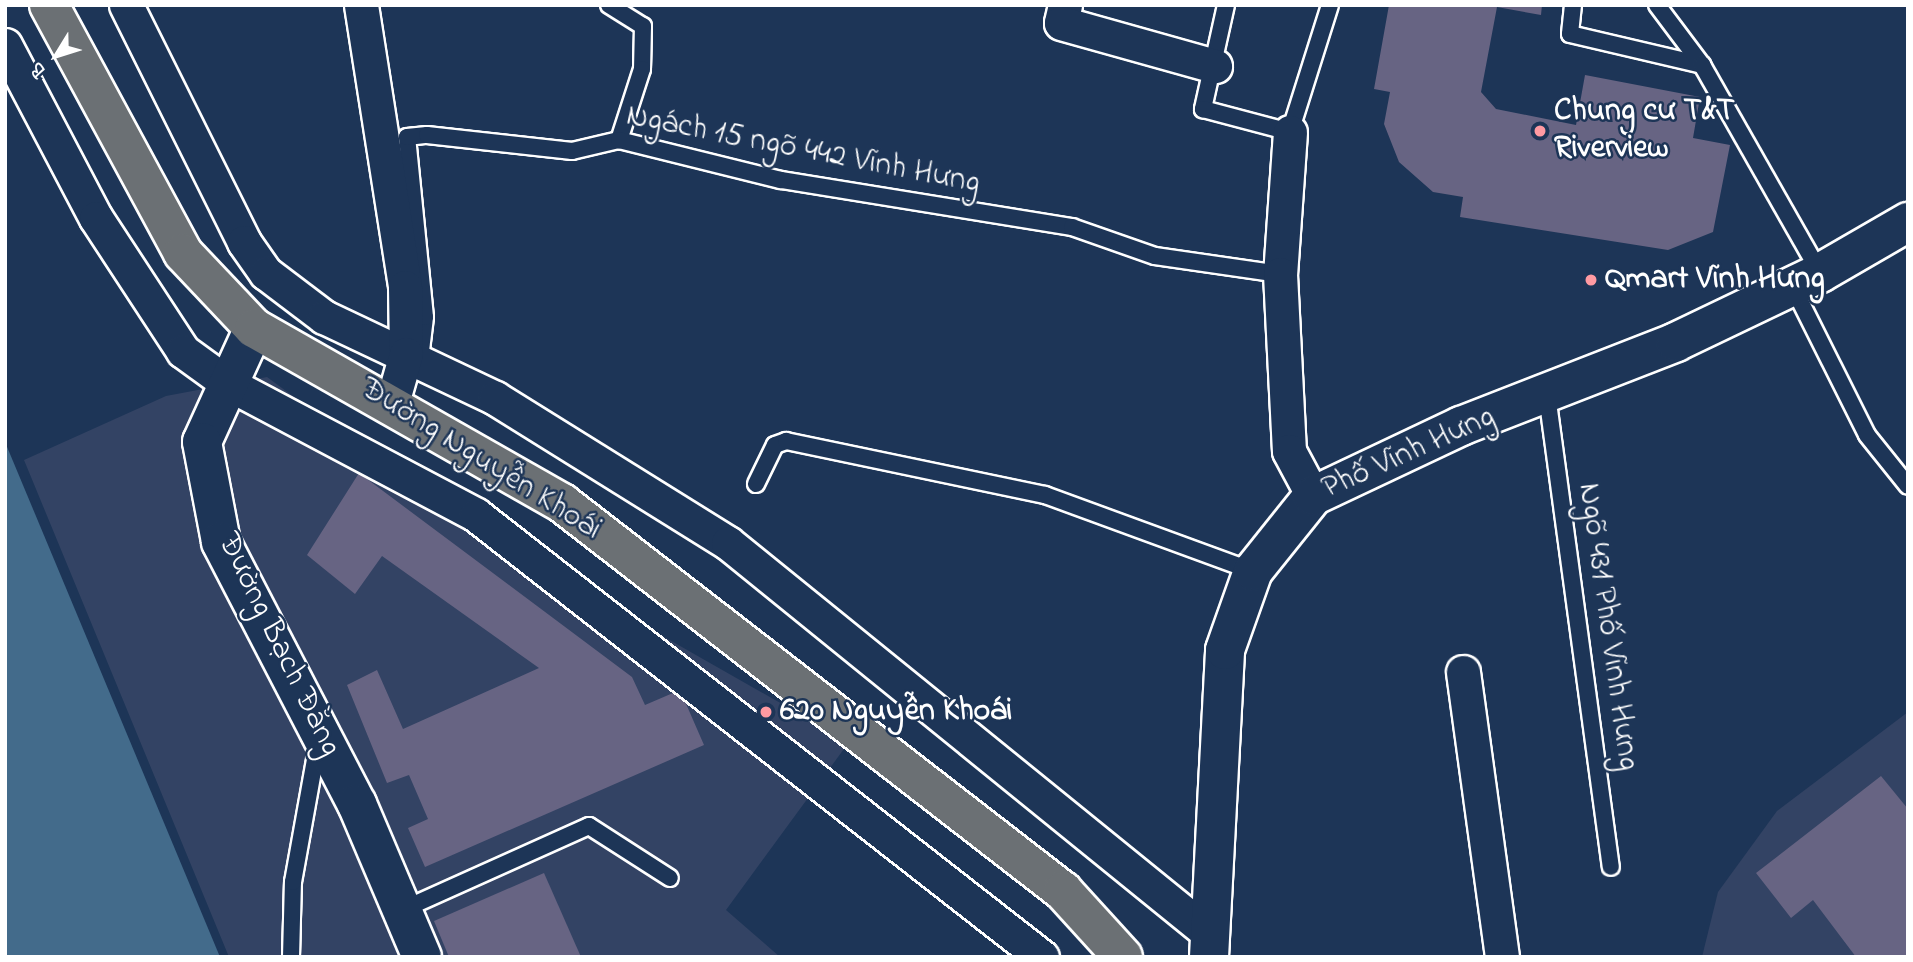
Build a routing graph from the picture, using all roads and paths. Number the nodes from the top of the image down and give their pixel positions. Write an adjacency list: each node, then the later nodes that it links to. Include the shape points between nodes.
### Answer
1 (49, 5): 18 (main road, Đường Nguyễn Khoái, via 183,253)
2 (126, 5): 19 (street, Đường Nguyễn Khoái, via 244,242 266,272 324,317)
3 (361, 5): 19 (street)
4 (609, 5): 14 (lane, via 643,26 642,69)
5 (1065, 5): 12 (street, via 1061,23)
6 (1226, 5): 12 (lane)
7 (1330, 5): 13 (lane)
8 (1573, 5): 11 (lane, via 1570,34)
9 (1657, 5): 11 (lane)
10 (5, 45): 20 (street, Đường Nguyễn Khoái, via 96,218 183,351)
11 (1702, 65): 17 (lane)
12 (1215, 66): 13 (lane, via 1203,109)
13 (1290, 132): 16 (street)
14 (619, 140): 16 (lane, Ngách 15 ngõ 442 Vĩnh Hưng, via 781,180 1072,227 1155,256); 19 (lane, Ngách 15 ngõ 442 Vĩnh Hưng, via 572,151 407,137 425,317)
15 (1908, 222): 17 (main road, Phố Vĩnh Hưng)
16 (1280, 274): 25 (street, via 1289,451)
17 (1807, 280): 21 (main road, Phố Vĩnh Hưng); 24 (lane, via 1867,435)
18 (254, 328): 20 (main road, Đường Bạch Đằng); 22 (main road, Đường Nguyễn Khoái)
19 (413, 357): 22 (street); 32 (street, Đường Nguyễn Khoái, via 495,398 728,542)
20 (227, 383): 28 (main road, Đường Bạch Đằng, via 202,442 221,542); 35 (street, Đường Nguyễn Khoái, via 476,514)
21 (1547, 395): 25 (main road, Phố Vĩnh Hưng, via 1461,426); 29 (lane, Ngõ 431 Phố Vĩnh Hưng)
22 (392, 403): 36 (main road, Đường Nguyễn Khoái, via 562,503 1063,891)
23 (756, 484): 26 (lane, via 775,445 786,441 1045,495)
24 (1908, 486)
25 (1313, 496): 26 (main road, Phố Vĩnh Hưng)
26 (1253, 571): 32 (main road, Phố Vĩnh Hưng, via 1225,650)
27 (1463, 672): 37 (street)
28 (320, 734): 31 (main road, Đường Bạch Đằng); 33 (lane, via 293,882)
29 (1611, 867)
30 (670, 878): 31 (lane, via 589,826)
31 (402, 910): 34 (main road, Đường Bạch Đằng)
32 (1207, 943)
33 (290, 957)
34 (422, 957)
35 (1042, 957)
36 (1123, 957)
37 (1502, 957)

